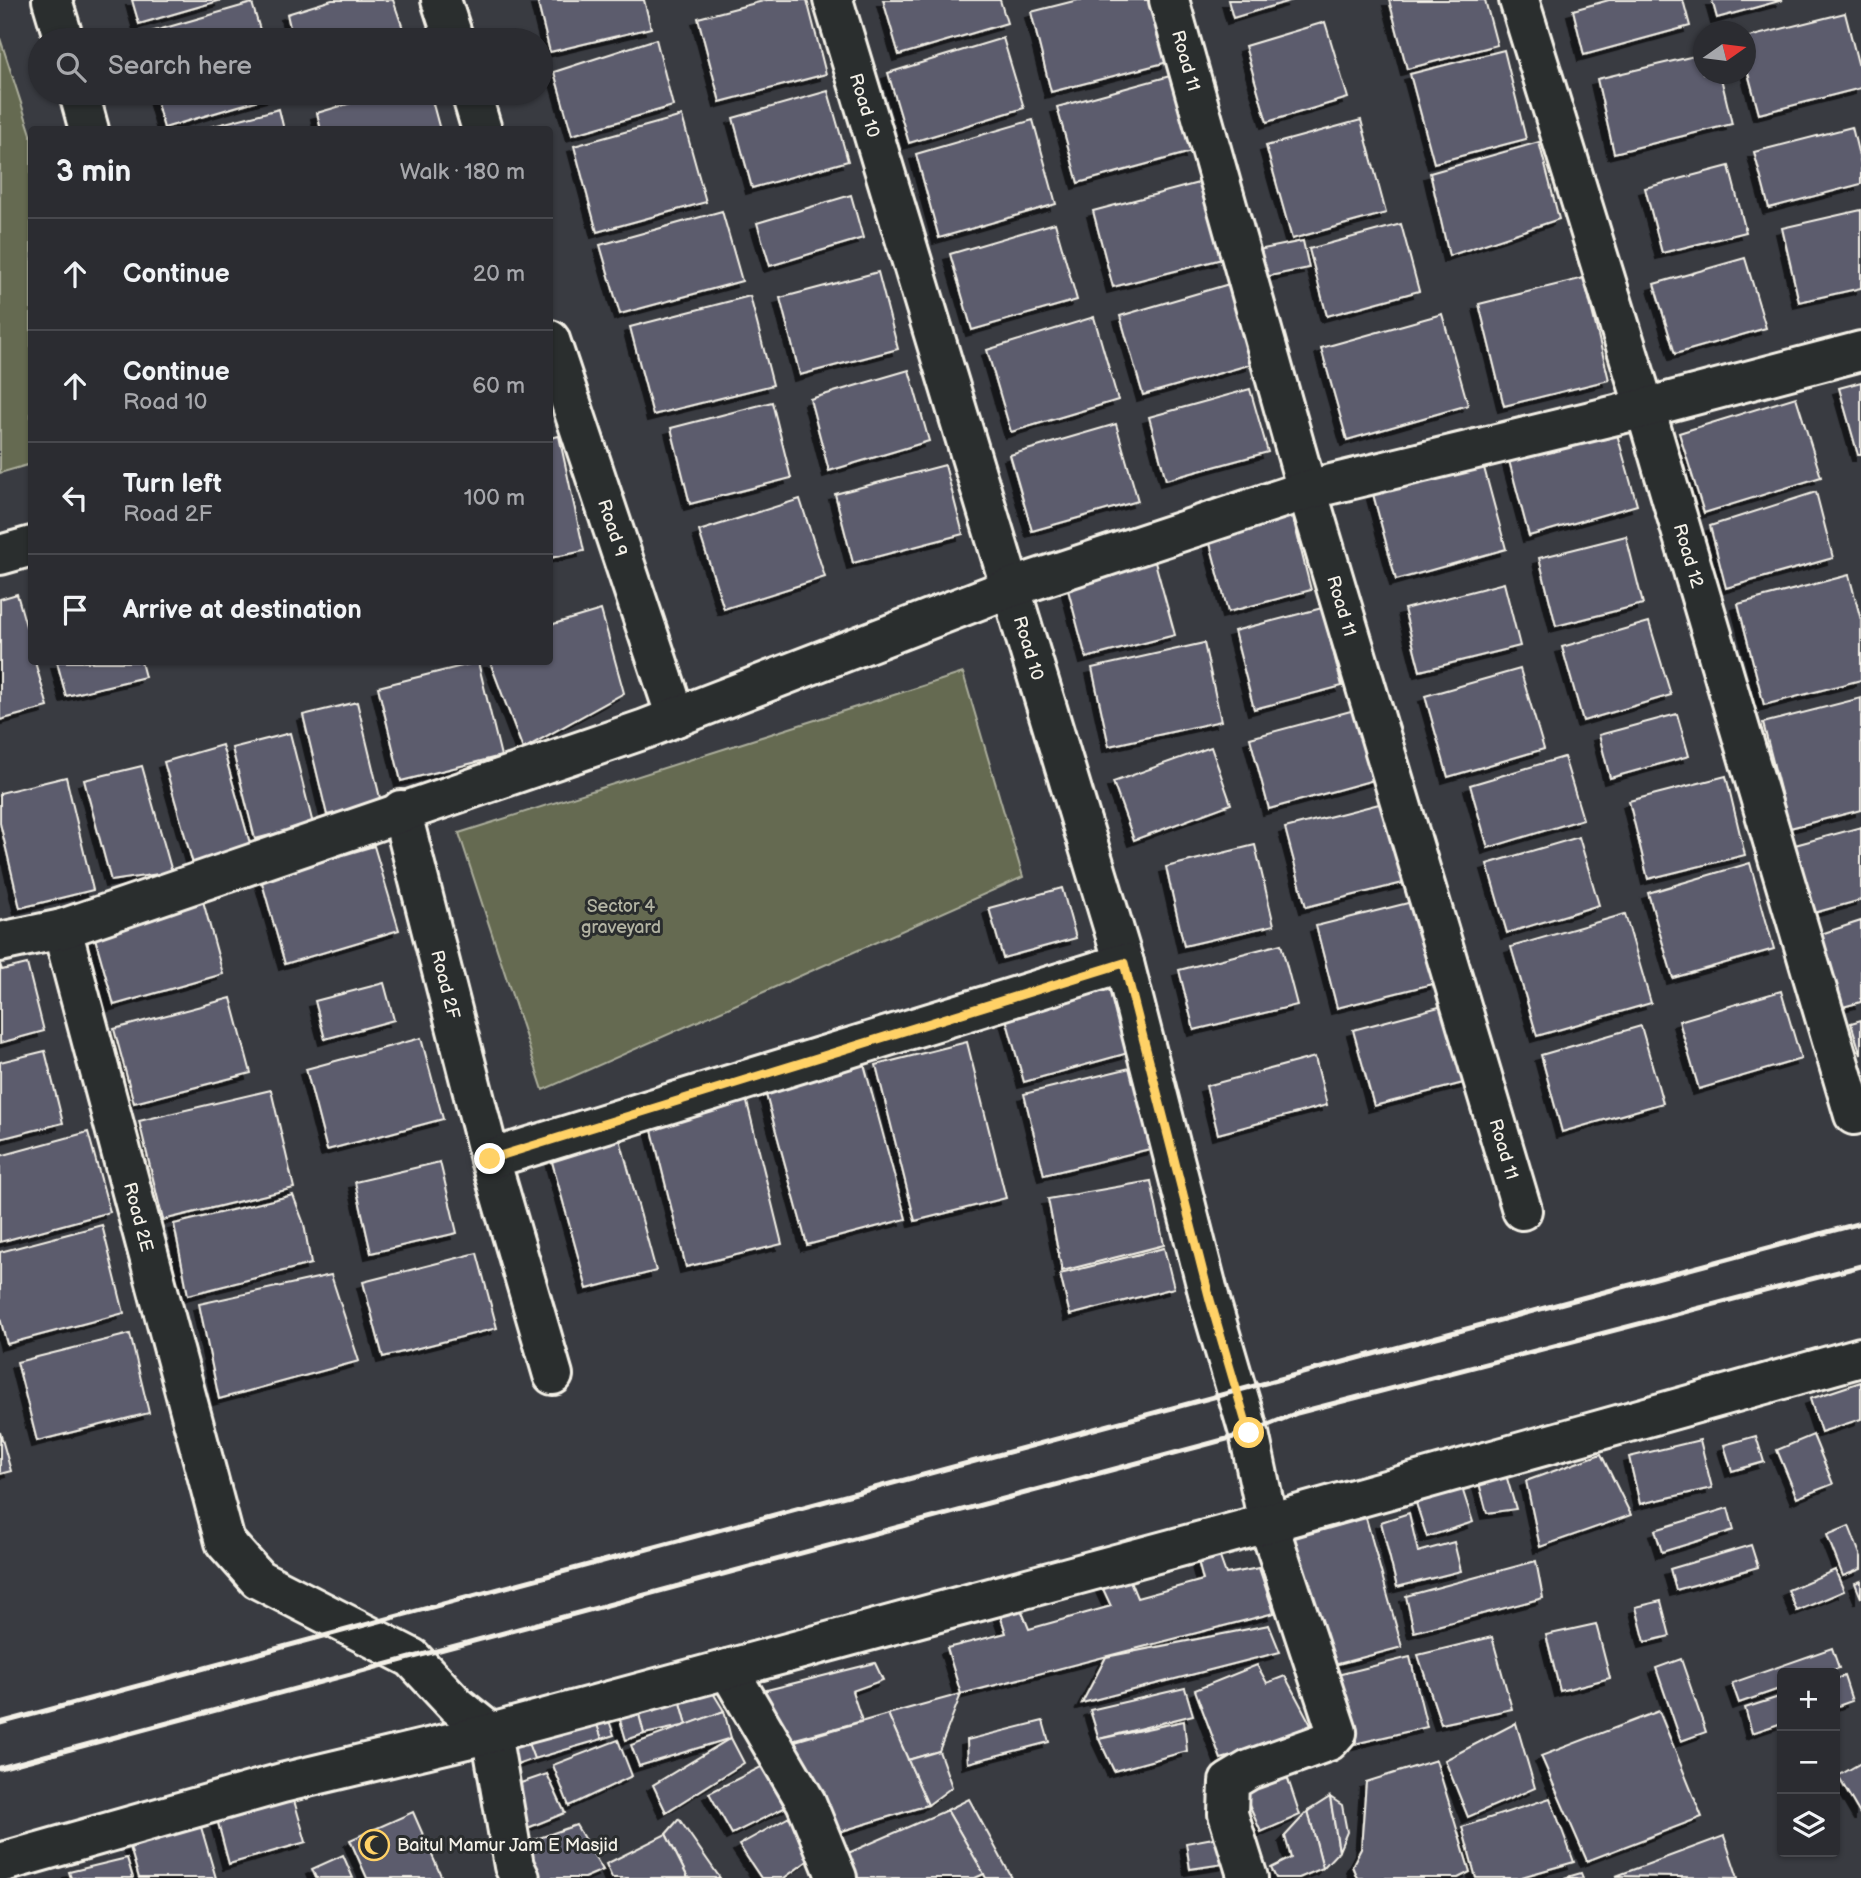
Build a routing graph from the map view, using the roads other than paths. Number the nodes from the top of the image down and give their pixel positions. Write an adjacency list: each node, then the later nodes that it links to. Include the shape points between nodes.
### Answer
1 (52, 0): 6 (street)
2 (441, 0): 7 (street)
3 (833, 0): 19 (street, Road 10)
4 (1169, 0): 16 (street, Road 11)
5 (1519, 0): 15 (street, Road 12)
6 (60, 28)
7 (450, 28)
8 (82, 105): 10 (street)
9 (475, 105): 11 (street)
10 (88, 126)
11 (481, 126)
12 (1861, 351): 15 (street)
13 (553, 361): 14 (street, Road 9)
14 (557, 390): 20 (street, Road 9)
15 (1646, 408): 16 (street); 25 (street, Road 12)
16 (1307, 491): 19 (street); 27 (street, Road 11)
17 (28, 547): 18 (street)
18 (0, 555)
19 (1010, 589): 20 (street); 24 (street, Road 10)
20 (676, 717): 21 (street)
21 (401, 810): 22 (street); 26 (street, Road 2F)
22 (62, 929): 23 (street); 32 (street, Road 2E, via 225,1542 258,1579 412,1658 456,1705)
23 (0, 942)
24 (1124, 963): 26 (street); 30 (street, Road 10, via 1210,1300 1249,1433)
25 (1854, 1115)
26 (490, 1159): 29 (street, Road 2F)
27 (1522, 1210)
28 (1861, 1357): 30 (street)
29 (553, 1375)
30 (1268, 1523): 31 (street); 36 (street, Road 10, via 1337,1732 1329,1741 1249,1770 1229,1782 1228,1814)
31 (727, 1669): 32 (street); 35 (street, via 806,1802)
32 (491, 1733): 33 (street, via 282,1783); 34 (street, via 514,1866)
33 (0, 1863)
34 (520, 1878)
35 (837, 1878)
36 (1248, 1878)

